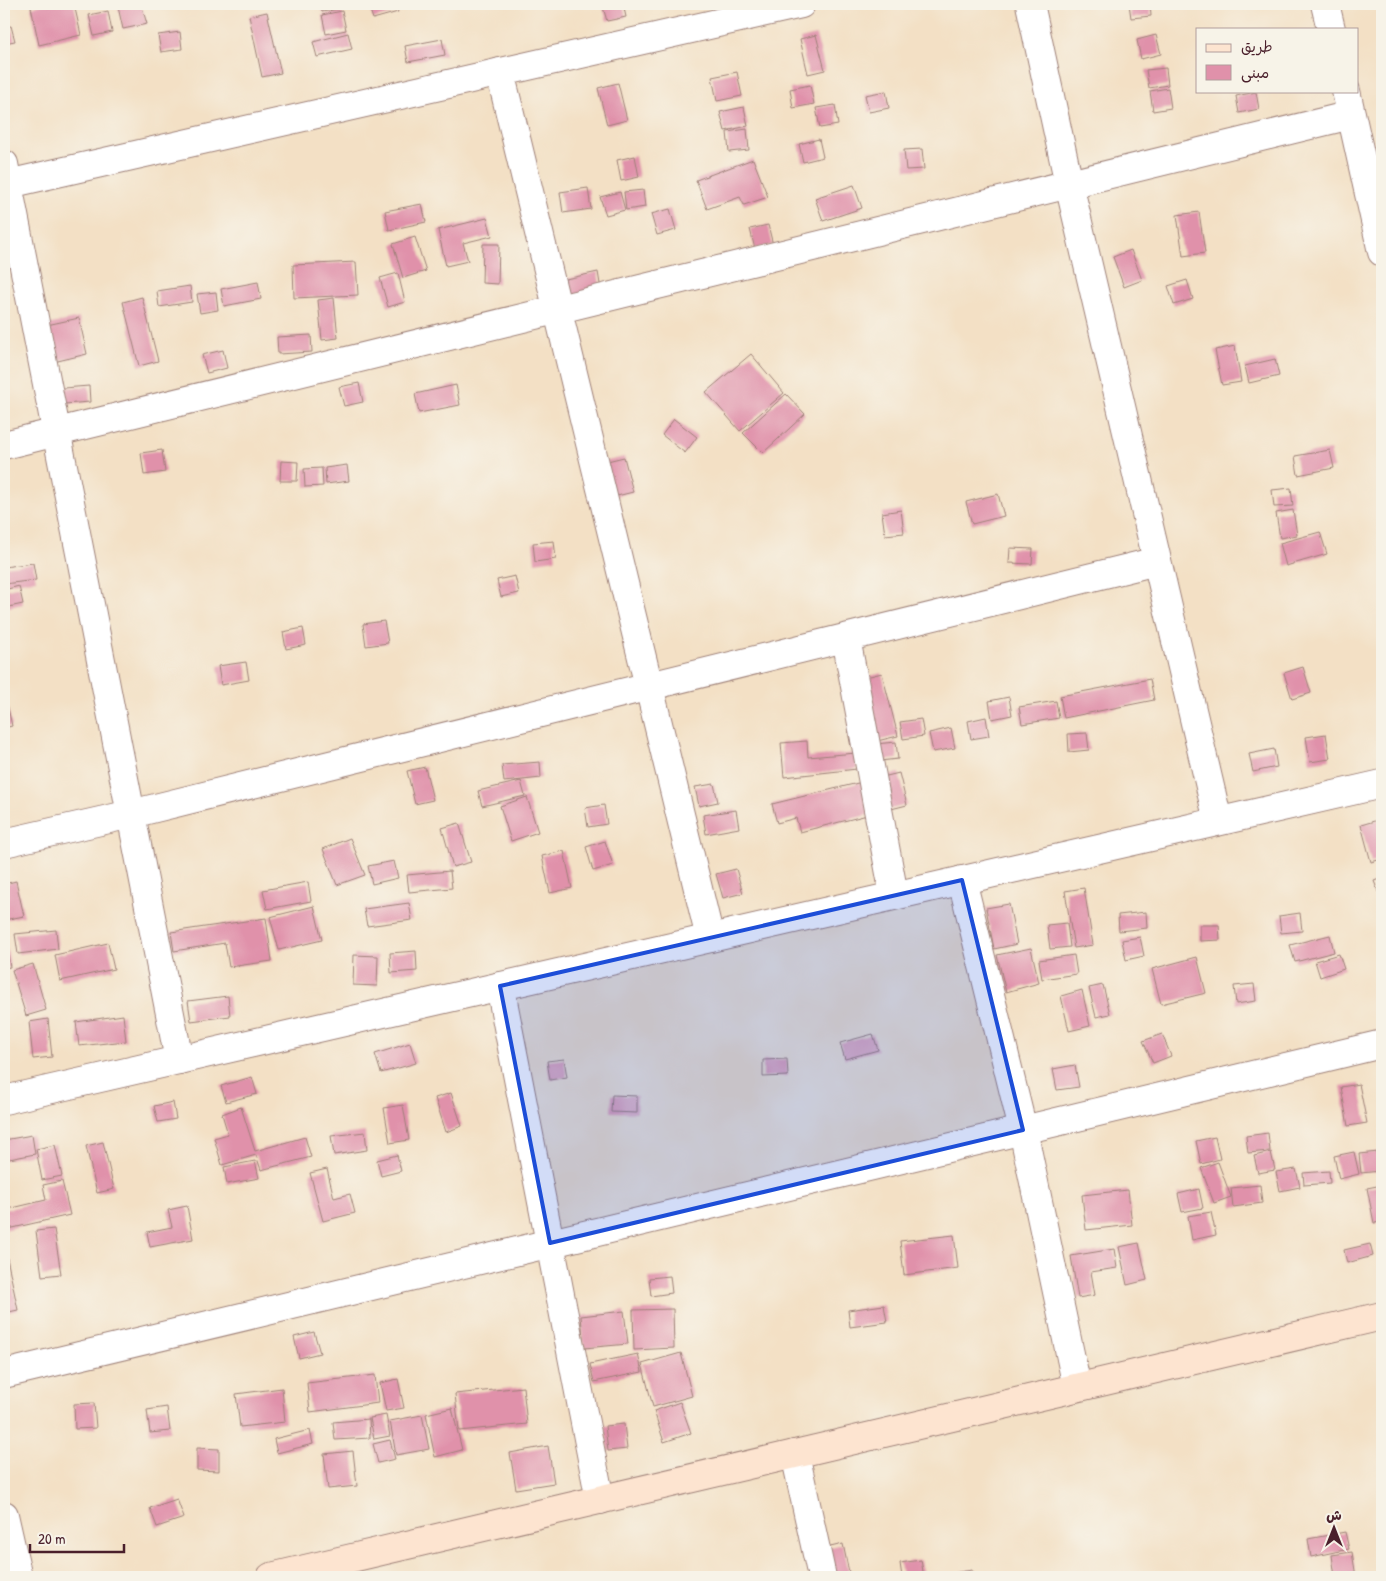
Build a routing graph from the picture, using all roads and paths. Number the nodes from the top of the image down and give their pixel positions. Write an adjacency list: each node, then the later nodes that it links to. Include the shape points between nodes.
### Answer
1 (801, 4): 5 (street)
2 (1030, 4): 8 (street)
3 (1325, 4): 4 (street)
4 (1331, 28)
5 (500, 72): 7 (street); 10 (street)
6 (1348, 103): 8 (street); 9 (street)
7 (6, 174): 11 (street)
8 (1069, 184): 10 (street); 13 (street)
9 (1382, 252)
10 (557, 308): 11 (street); 15 (street)
11 (56, 431): 12 (street); 17 (street)
12 (4, 444)
13 (1157, 561): 14 (street); 18 (street)
14 (846, 638): 15 (street); 21 (street)
15 (650, 687): 17 (street); 22 (street)
16 (1382, 784): 18 (street)
17 (131, 814): 19 (street); 25 (street)
18 (1218, 822): 20 (street)
19 (4, 842)
20 (962, 880): 21 (street); 27 (street)
21 (894, 895): 22 (street)
22 (710, 938): 23 (street)
23 (500, 986): 25 (street); 28 (street)
24 (1382, 1044): 27 (street)
25 (179, 1060): 26 (street)
26 (4, 1100)
27 (1023, 1130): 28 (street); 31 (street)
28 (550, 1243): 30 (street); 33 (street)
29 (1382, 1316): 31 (street)
30 (4, 1374)
31 (1077, 1388): 32 (street)
32 (795, 1454): 33 (street); 37 (street)
33 (600, 1500): 36 (street)
34 (4, 1514): 35 (street)
35 (18, 1577)
36 (271, 1577)
37 (822, 1577)

